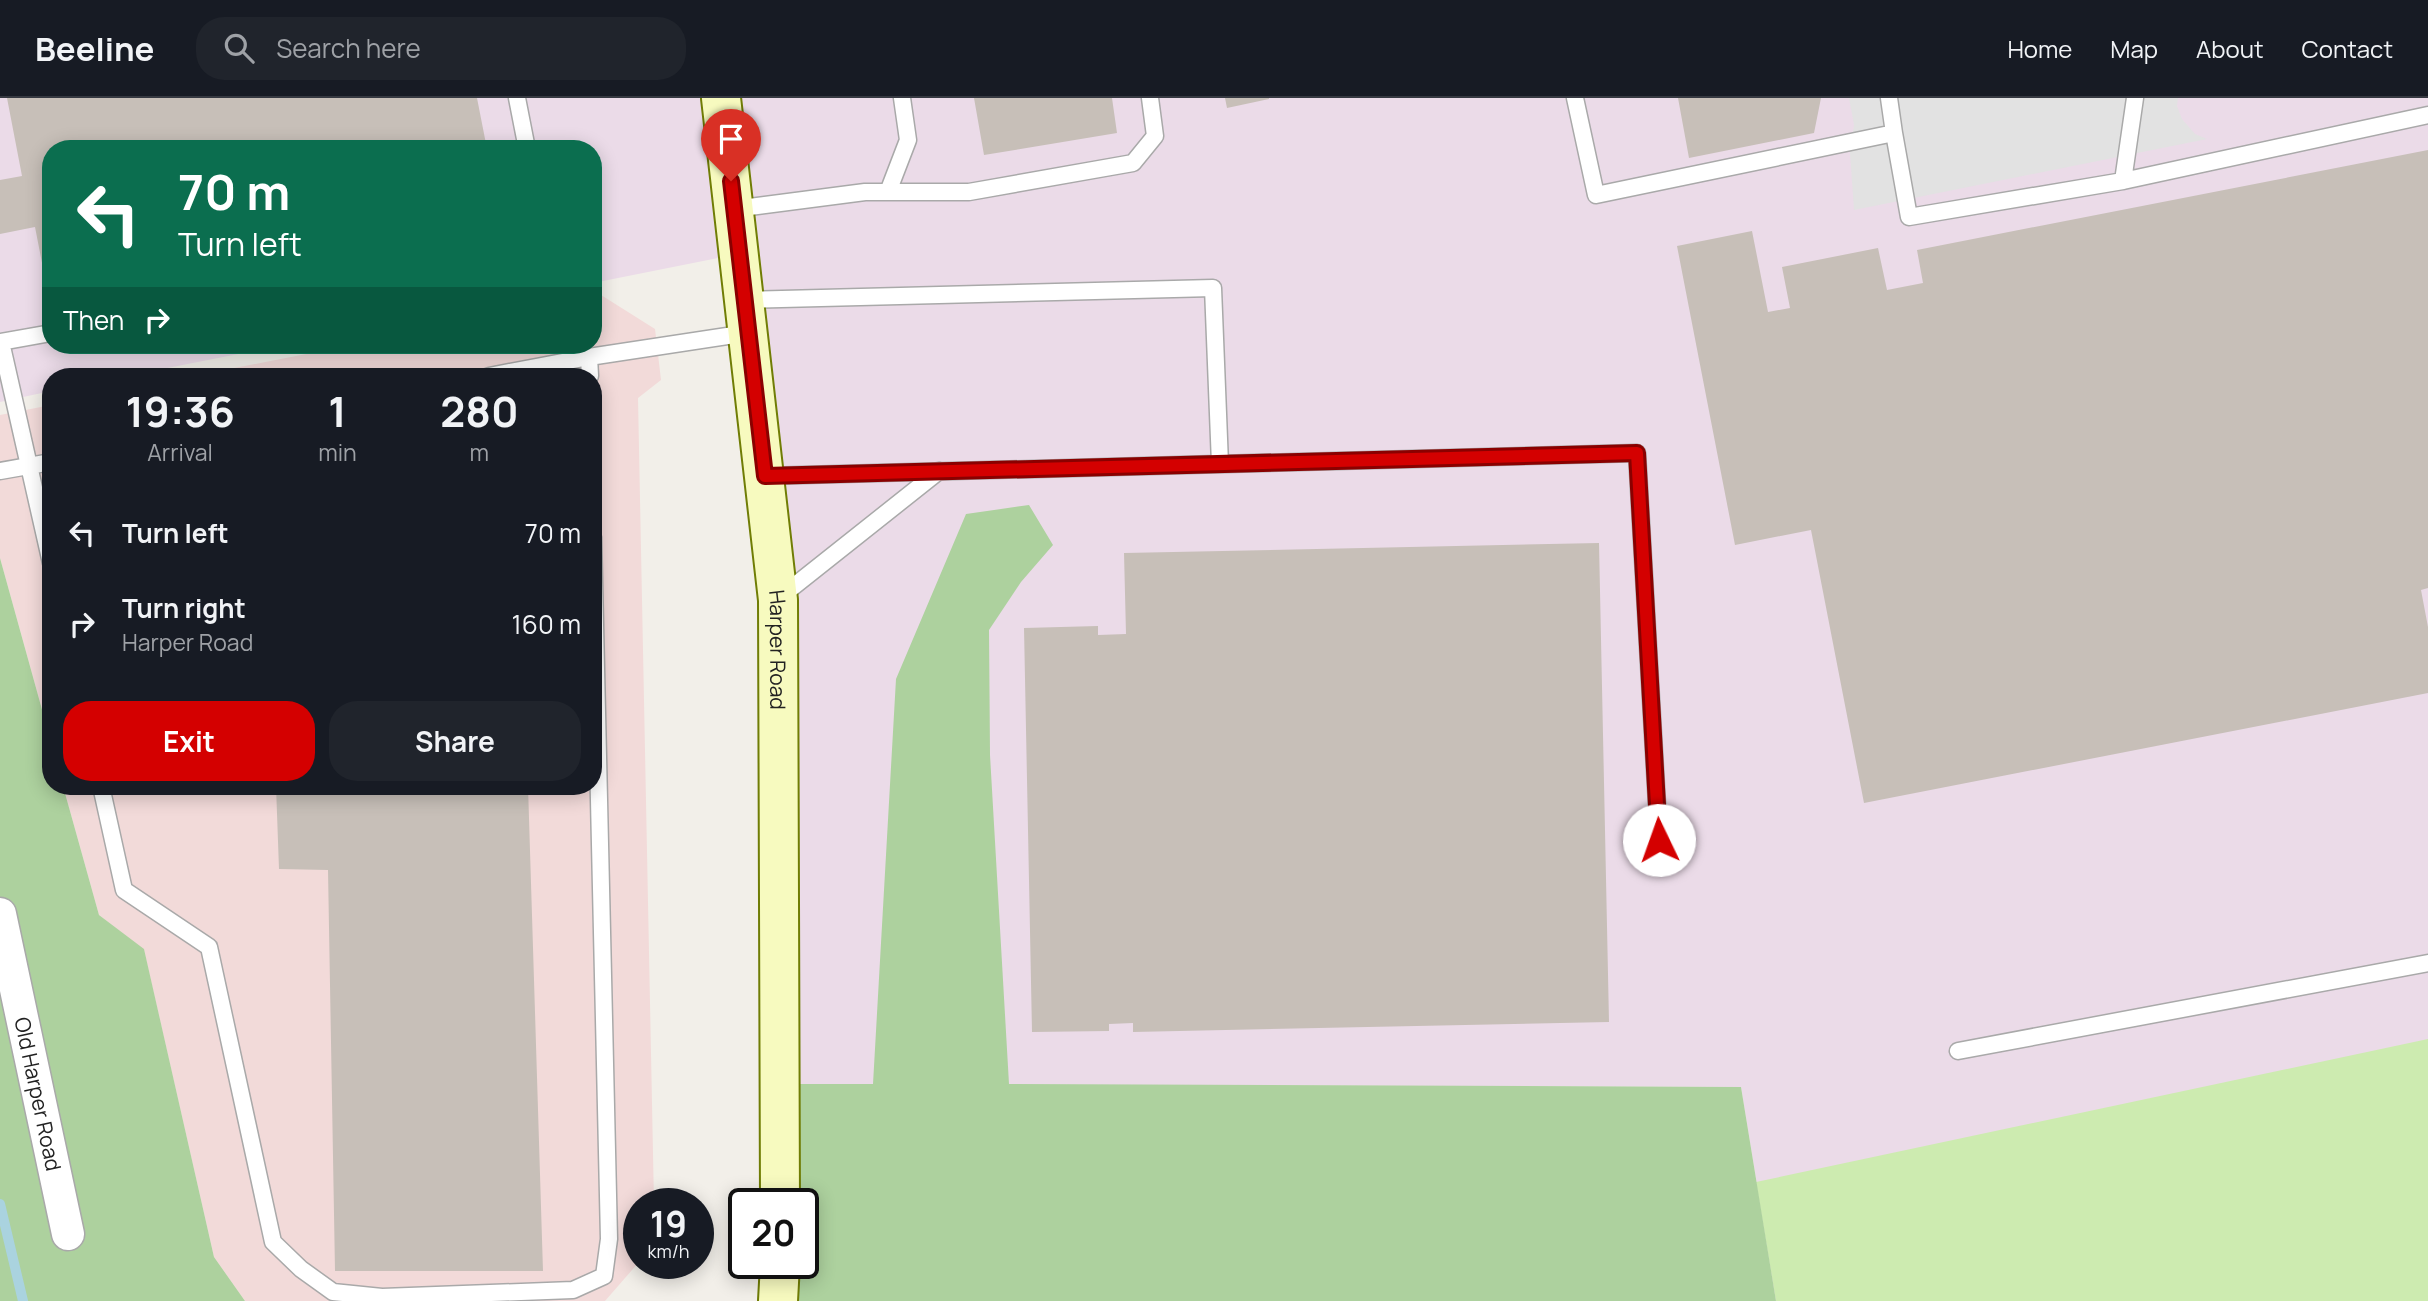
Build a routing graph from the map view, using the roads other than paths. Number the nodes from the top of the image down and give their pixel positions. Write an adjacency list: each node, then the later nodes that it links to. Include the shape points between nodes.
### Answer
1 (517, 98): 10 (lane)
2 (721, 98): 13 (street, Harper Road)
3 (902, 98): 12 (lane, via 908,140)
4 (1150, 98): 12 (lane, via 1156,136 1133,163 969,192)
5 (1575, 98): 9 (lane, via 1596,195)
6 (1889, 98): 9 (lane)
7 (2135, 98): 11 (lane)
8 (2428, 115): 11 (lane)
9 (1894, 133): 11 (lane, via 1909,218)
10 (525, 140)
11 (2123, 181)
12 (888, 192): 13 (lane)
13 (734, 209): 14 (street, Harper Road)
14 (746, 316): 18 (lane); 23 (lane, via 1213,288); 27 (street, Harper Road)
15 (42, 334): 16 (lane)
16 (1, 339): 24 (lane)
17 (600, 354): 19 (lane)
18 (602, 354)
19 (589, 357): 20 (lane); 21 (lane)
20 (531, 368)
21 (590, 368)
22 (42, 464): 24 (lane)
23 (1220, 464): 26 (lane); 32 (lane, via 1637,453)
24 (29, 466): 25 (lane); 28 (lane)
25 (0, 471)
26 (939, 471): 27 (lane); 29 (lane)
27 (765, 476): 29 (street, Harper Road)
28 (42, 523)
29 (778, 600): 36 (street, Harper Road)
30 (103, 795): 31 (lane, via 124,890 209,947 272,1242 333,1292 382,1297 573,1290 604,1276 609,1239)
31 (599, 795)
32 (1659, 840)
33 (0, 914): 37 (street, Old Harper Road)
34 (2428, 963): 35 (lane)
35 (1958, 1051)
36 (780, 1188)
37 (68, 1234)
38 (779, 1279): 39 (street)
39 (778, 1301)

